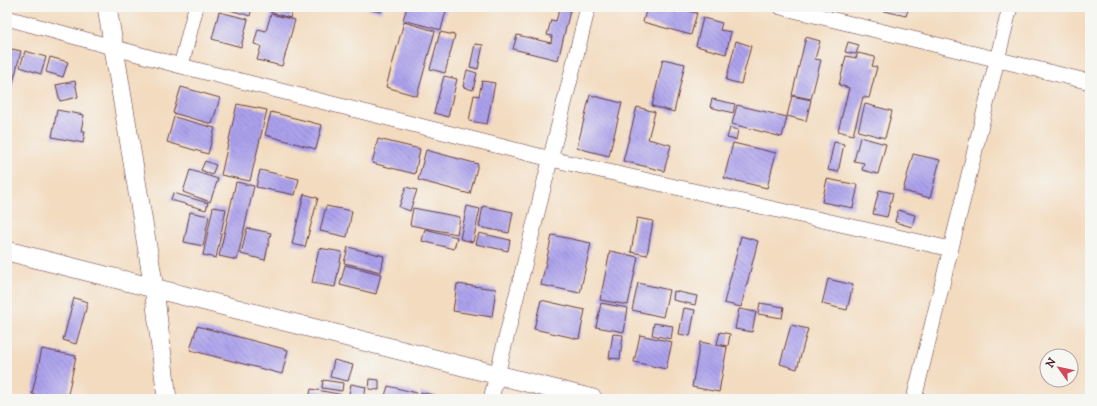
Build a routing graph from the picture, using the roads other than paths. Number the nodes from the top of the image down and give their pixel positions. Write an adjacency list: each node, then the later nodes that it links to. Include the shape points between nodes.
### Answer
1 (107, 7): 7 (street)
2 (196, 7): 9 (street)
3 (588, 7): 11 (street)
4 (781, 7): 8 (street)
5 (1010, 7): 8 (street)
6 (7, 18): 7 (street)
7 (113, 48): 9 (street); 14 (street)
8 (997, 59): 10 (street); 12 (street)
9 (181, 66): 11 (street)
10 (1090, 82)
11 (551, 159): 12 (street); 15 (street)
12 (950, 249): 19 (street)
13 (7, 251): 14 (street)
14 (154, 288): 15 (street); 16 (street)
15 (497, 375): 17 (street); 18 (street)
16 (167, 399)
17 (491, 399)
18 (593, 399)
19 (914, 399)

